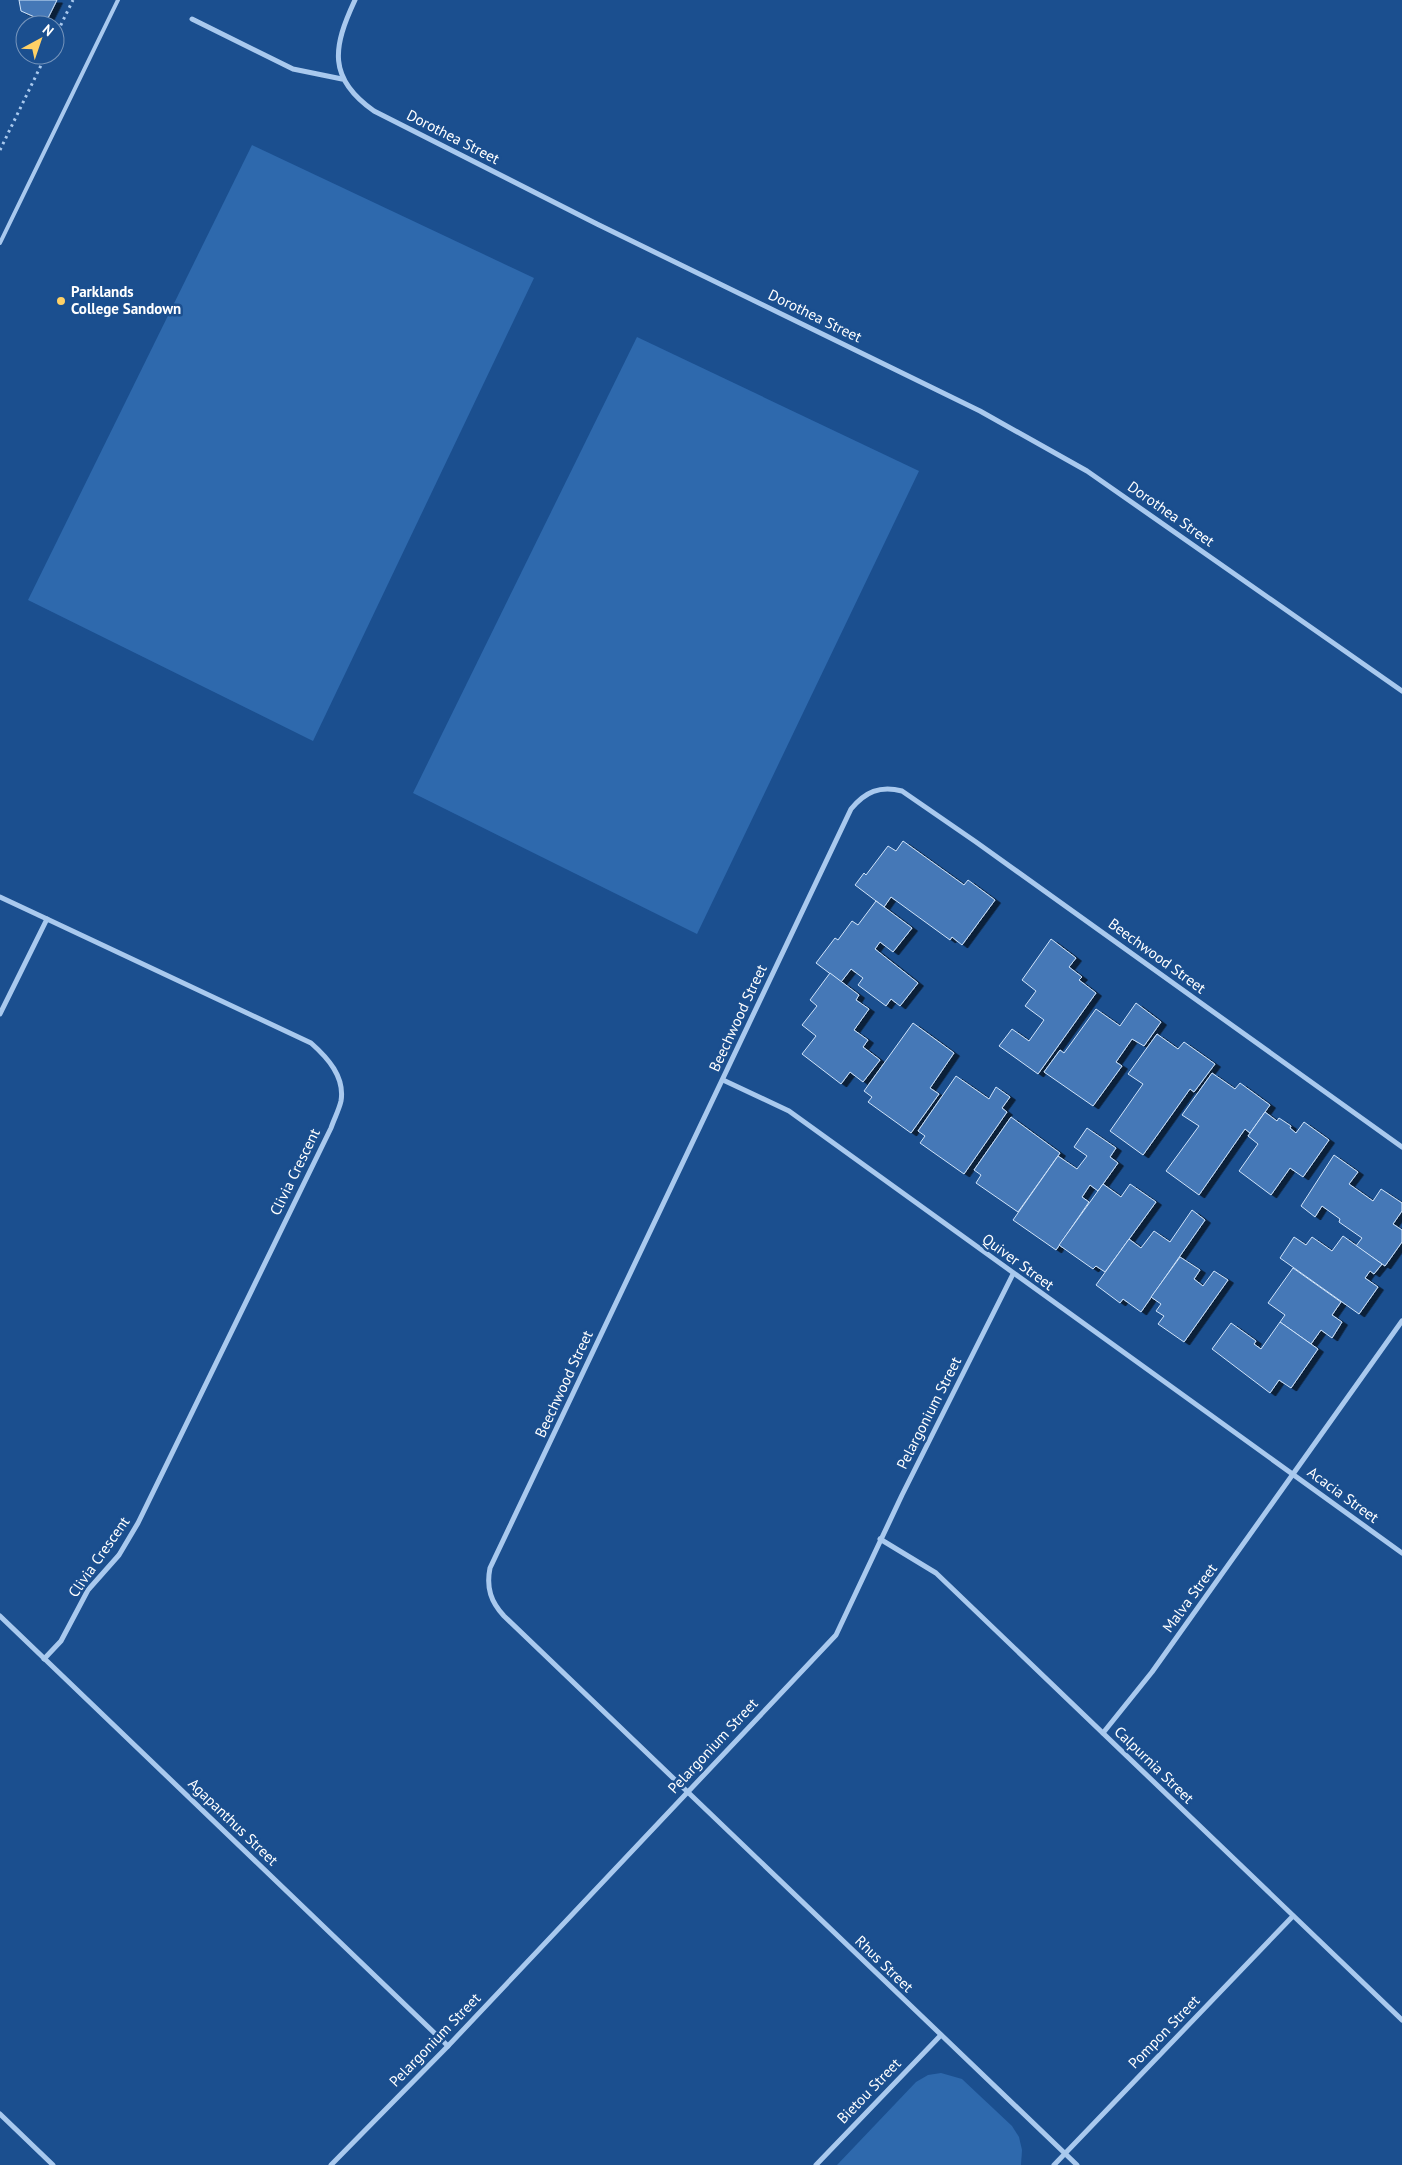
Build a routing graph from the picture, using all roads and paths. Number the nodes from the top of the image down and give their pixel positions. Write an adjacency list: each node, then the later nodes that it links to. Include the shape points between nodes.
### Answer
1 (73, 0): 4 (path)
2 (118, 0): 9 (lane)
3 (355, 0): 7 (street, via 342,28 339,45)
4 (65, 16)
5 (192, 19): 7 (street, via 292,69)
6 (41, 65): 8 (path)
7 (342, 79): 10 (street, Dorothea Street, via 356,99 374,111 980,411 1087,471)
8 (0, 150)
9 (0, 243)
10 (1402, 691)
11 (0, 897): 12 (street, Clivia Crescent)
12 (46, 919): 13 (street); 22 (street, Clivia Crescent, via 311,1044 328,1058 338,1077 341,1100 331,1128 138,1523 119,1555 88,1590 60,1641)
13 (0, 1014)
14 (723, 1080): 15 (street, Beechwood Street, via 851,809 872,791 892,788 902,791 976,842); 16 (street, Quiver Street, via 789,1112); 24 (street, Beechwood Street, via 488,1578 491,1599 497,1608)
15 (1402, 1147)
16 (1013, 1274): 18 (street, Quiver Street); 19 (street, Pelargonium Street)
17 (1402, 1321): 18 (street, Malva Street)
18 (1293, 1474): 20 (street, Acacia Street); 23 (street, Malva Street, via 1152,1672)
19 (880, 1539): 23 (street, Calpurnia Street, via 936,1573); 24 (street, Pelargonium Street, via 836,1635)
20 (1402, 1553)
21 (0, 1616): 22 (street, Agapanthus Street)
22 (44, 1658): 28 (street, Agapanthus Street)
23 (1103, 1732): 25 (street, Calpurnia Street)
24 (687, 1793): 27 (street, Rhus Street); 28 (street, Pelargonium Street)
25 (1293, 1916): 26 (street, Calpurnia Street); 30 (street, Pompon Street)
26 (1402, 2020)
27 (941, 2035): 30 (street, Rhus Street); 33 (street, Bietou Street)
28 (448, 2046): 32 (street, Pelargonium Street)
29 (0, 2114): 31 (street)
30 (1065, 2153): 34 (street, Pompon Street); 35 (street, Rhus Street)
31 (53, 2165)
32 (331, 2165)
33 (816, 2165)
34 (1054, 2165)
35 (1077, 2165)

